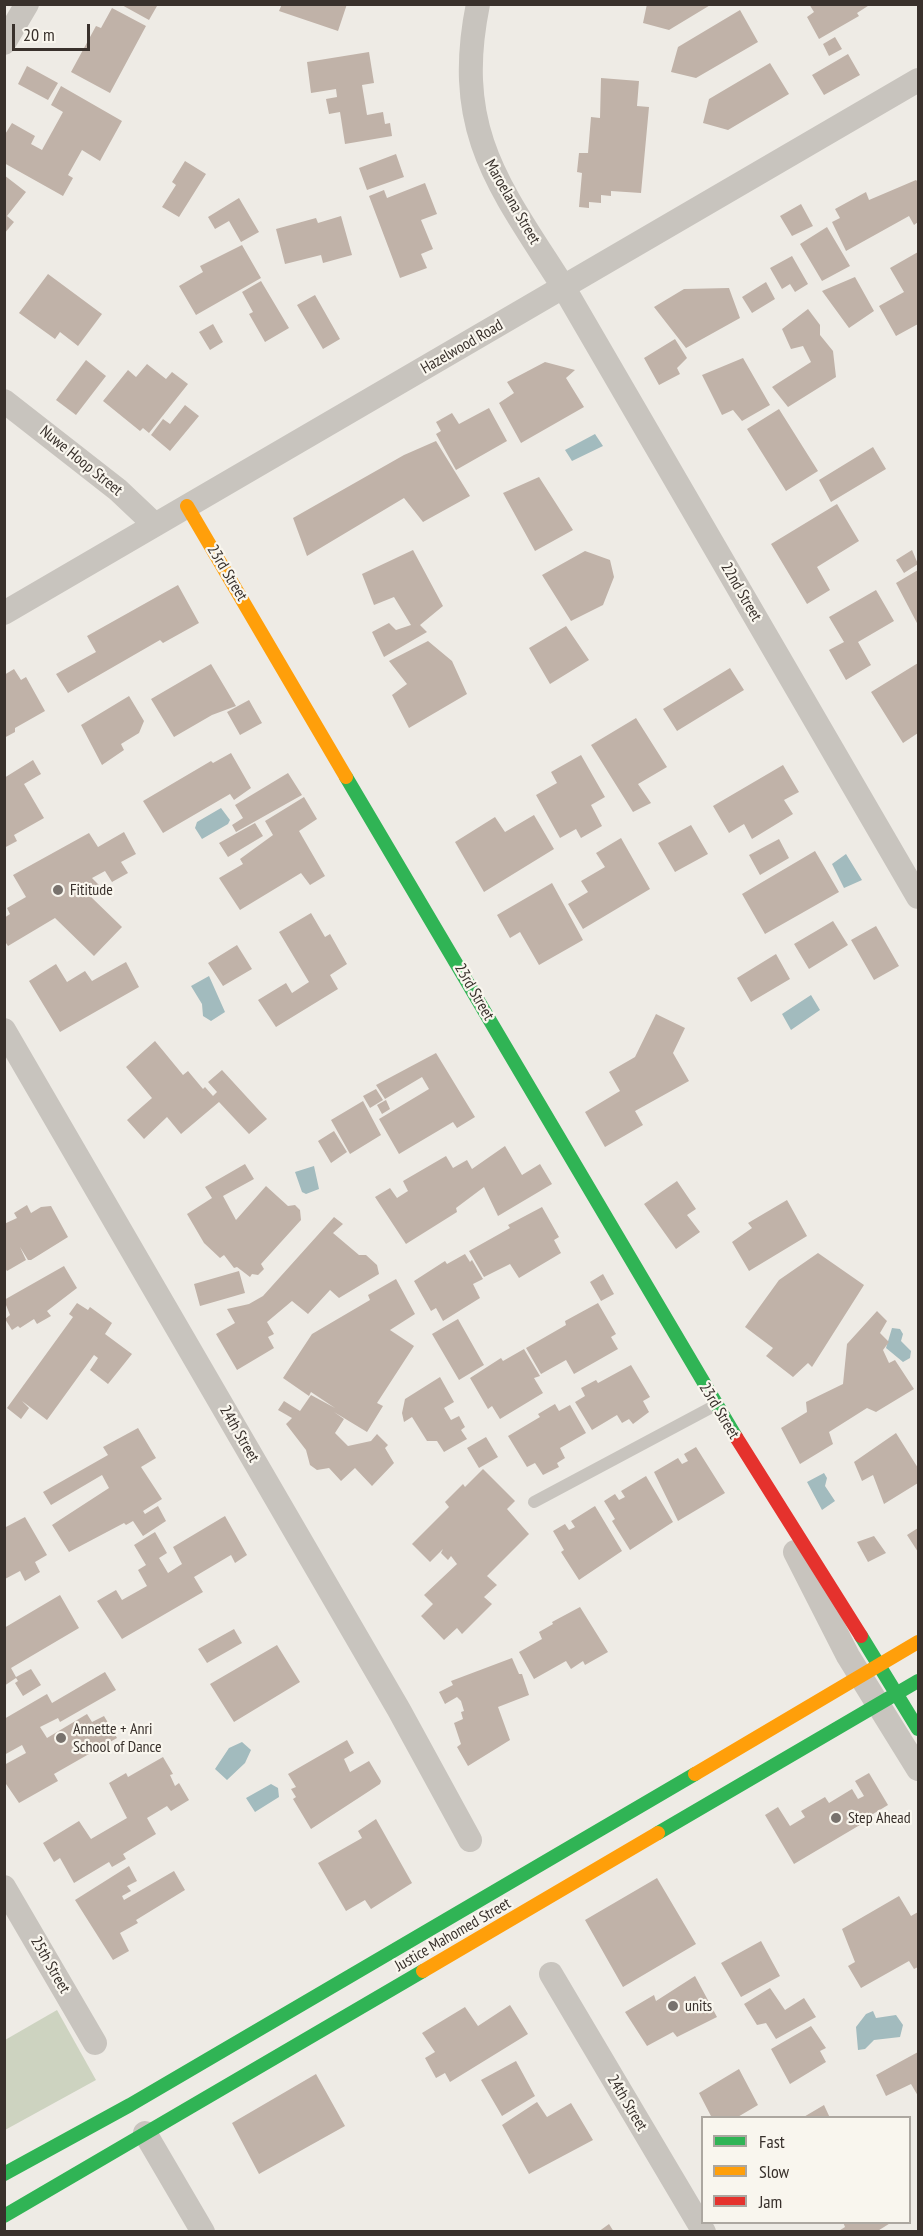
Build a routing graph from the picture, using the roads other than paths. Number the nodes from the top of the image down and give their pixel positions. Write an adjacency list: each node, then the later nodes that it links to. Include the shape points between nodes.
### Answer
1 (27, 4): 3 (street)
2 (477, 4): 5 (street, Maroelana Street, via 469,60 473,114 483,152 505,195)
3 (4, 43)
4 (918, 80): 5 (street, Hazelwood Road)
5 (564, 288): 7 (street, Hazelwood Road); 10 (street, 22nd Street)
6 (4, 401): 8 (street, Nuwe Hoop Street, via 118,490)
7 (187, 506): 8 (street, Hazelwood Road); 12 (main road, 23rd Street)
8 (154, 524): 9 (street, Hazelwood Road)
9 (4, 613)
10 (918, 897)
11 (4, 1030): 21 (street, 24th Street)
12 (715, 1405): 13 (main road, 23rd Street); 14 (lane)
13 (760, 1477): 16 (street, 23rd Street, via 813,1591)
14 (534, 1502)
15 (918, 1642): 16 (main road, Justice Mahomed Street)
16 (870, 1670): 18 (street, 23rd Street); 26 (main road, Justice Mahomed Street, via 491,1895)
17 (918, 1681): 18 (main road, Justice Mahomed Street)
18 (889, 1698): 19 (main road, 23rd Street); 20 (street, 23rd Street); 25 (main road, Justice Mahomed Street)
19 (918, 1729)
20 (918, 1769)
21 (471, 1840)
22 (4, 1887): 24 (street, 25th Street)
23 (551, 1974): 29 (street, 24th Street)
24 (95, 2043)
25 (145, 2133): 27 (main road, Justice Mahomed Street); 28 (street)
26 (4, 2174)
27 (4, 2216)
28 (203, 2232)
29 (704, 2232)

